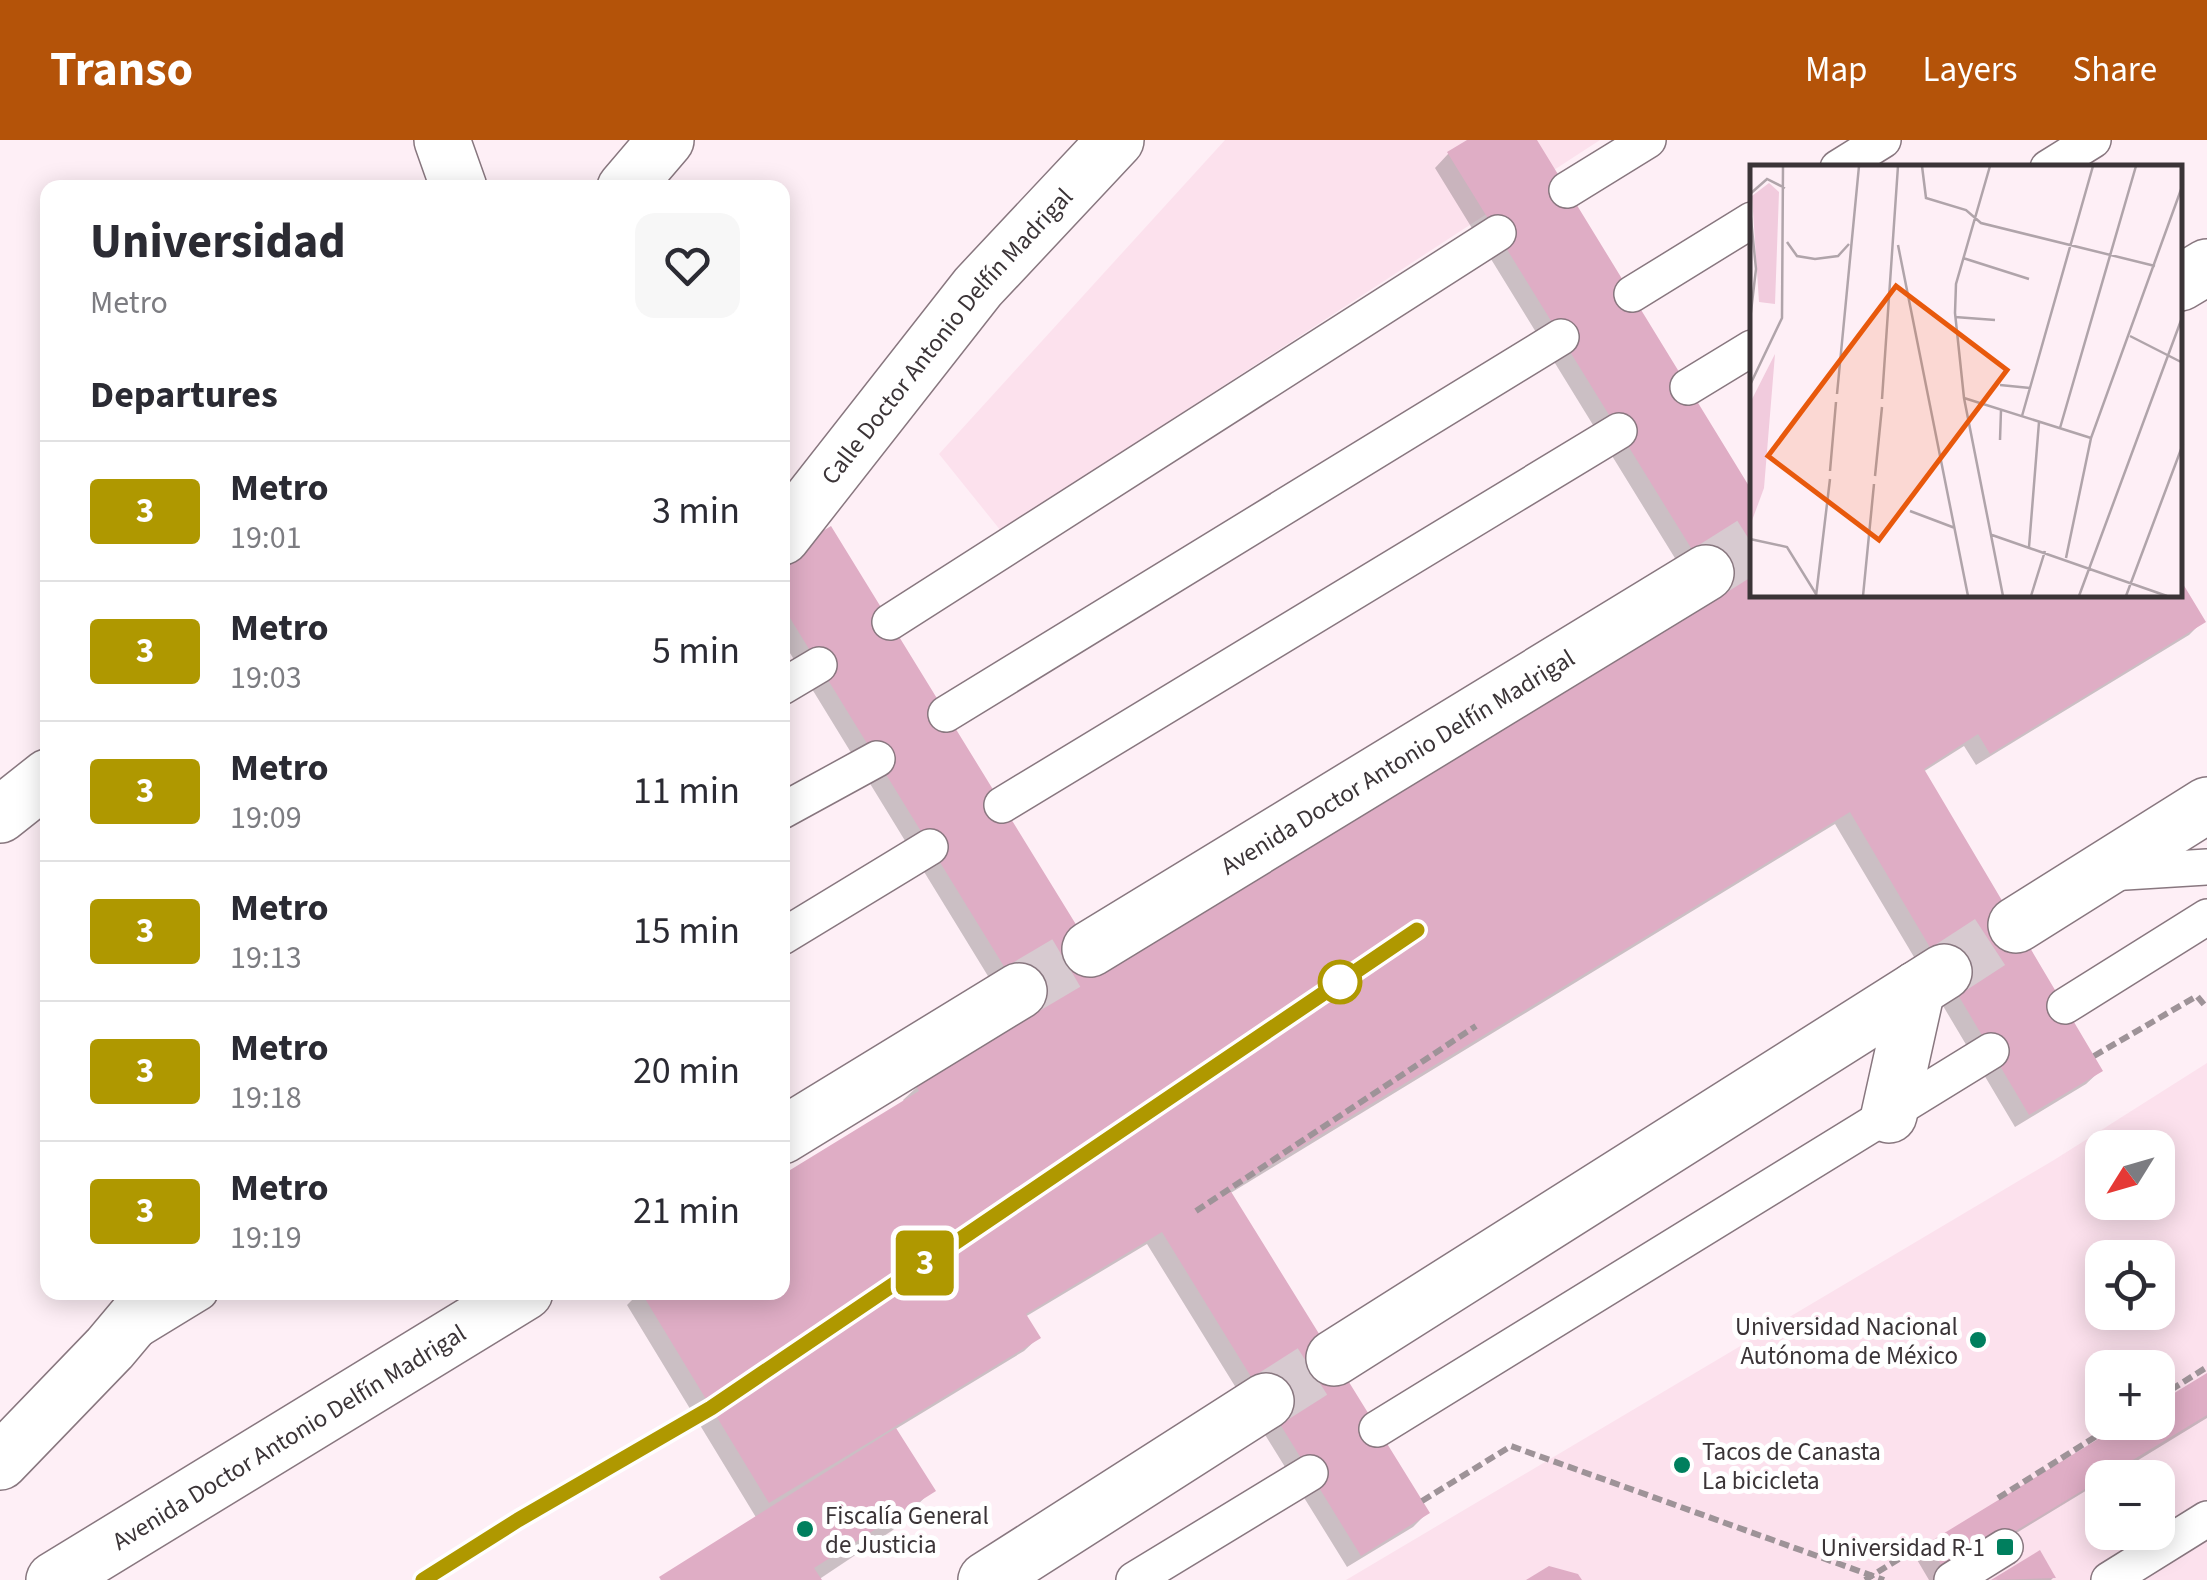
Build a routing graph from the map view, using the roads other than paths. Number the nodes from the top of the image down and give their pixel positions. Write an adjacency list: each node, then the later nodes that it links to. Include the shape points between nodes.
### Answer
1 (442, 140): 9 (main road)
2 (666, 140): 10 (main road)
3 (1116, 140): 21 (main road, Calle Doctor Antonio Delfín Madrigal, via 978,288)
4 (1648, 140): 11 (lane)
5 (1883, 140): 7 (lane)
6 (2092, 140): 8 (lane)
7 (1843, 165)
8 (2053, 165)
9 (456, 180)
10 (632, 180)
11 (1567, 190)
12 (1750, 221): 16 (lane)
13 (1498, 233): 23 (lane)
14 (2207, 267): 15 (main road)
15 (2182, 283)
16 (1632, 294)
17 (1561, 337): 26 (lane)
18 (1750, 349): 19 (lane)
19 (1688, 387)
20 (1619, 431): 29 (lane)
21 (790, 527)
22 (1706, 573): 39 (main road, Avenida Doctor Antonio Delfín Madrigal)
23 (890, 622)
24 (820, 665): 25 (lane)
25 (790, 682)
26 (946, 714)
27 (877, 758): 31 (lane)
28 (40, 783): 32 (main road)
29 (1002, 805)
30 (2207, 805): 35 (main road)
31 (790, 807)
32 (0, 815)
33 (930, 847): 38 (lane)
34 (2207, 867): 35 (lane)
35 (2098, 874): 37 (main road)
36 (2207, 916): 41 (lane)
37 (2016, 925)
38 (790, 932)
39 (1090, 948)
40 (1019, 991): 44 (main road)
41 (2065, 1006)
42 (1991, 1052): 43 (lane)
43 (1888, 1114): 49 (main road, via 1930,980); 51 (lane)
44 (790, 1131)
45 (150, 1300): 48 (main road)
46 (187, 1300): 48 (lane)
47 (512, 1300): 56 (main road, Avenida Doctor Antonio Delfín Madrigal)
48 (110, 1348): 52 (main road)
49 (1334, 1358)
50 (1266, 1401): 57 (main road)
51 (1378, 1429)
52 (0, 1462)
53 (1310, 1473): 58 (lane)
54 (2207, 1519): 60 (lane)
55 (2006, 1547): 59 (lane)
56 (54, 1580)
57 (986, 1580)
58 (1134, 1580)
59 (1952, 1580)
60 (2108, 1580)

